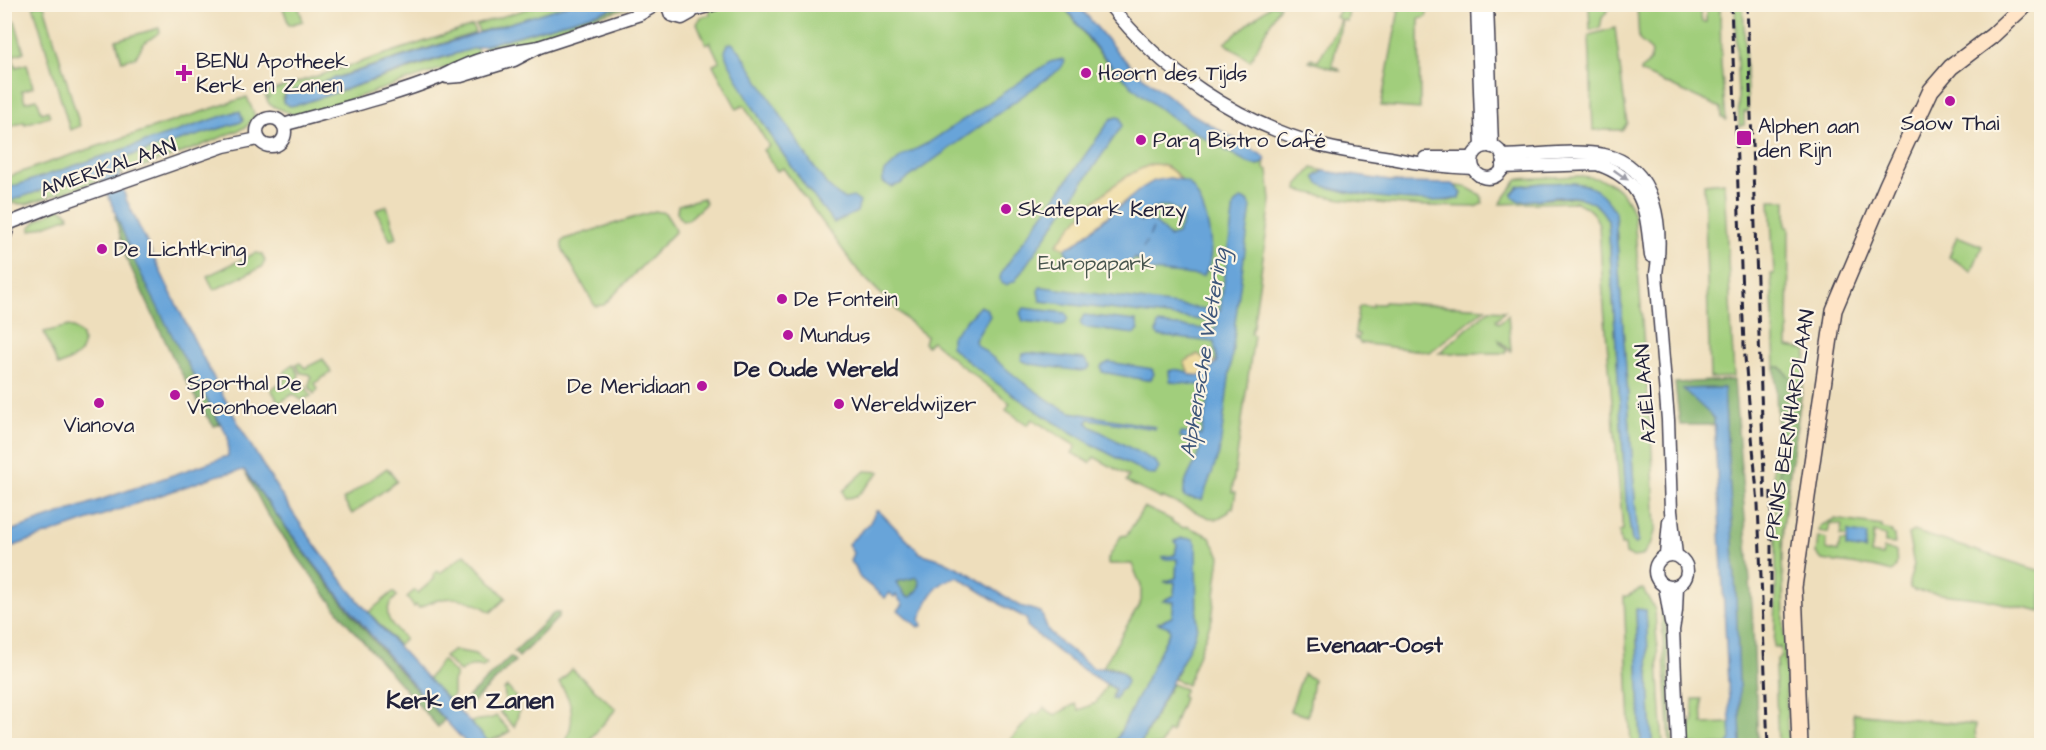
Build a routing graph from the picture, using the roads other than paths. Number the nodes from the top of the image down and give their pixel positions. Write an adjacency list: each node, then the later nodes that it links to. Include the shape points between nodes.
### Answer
1 (657, 4): 10 (street)
2 (716, 4): 8 (street)
3 (1110, 4): 15 (street, via 1151,52 1188,80 1283,133 1319,145 1427,166)
4 (1477, 4): 13 (street)
5 (1487, 4): 13 (street)
6 (2016, 4): 20 (main road, PRINS BERNHARDLAAN, via 1923,84 1831,294 1824,318 1791,548)
7 (2026, 4): 20 (main road, PRINS BERNHARDLAAN, via 1951,67 1931,90 1844,283 1832,318)
8 (693, 7): 9 (street, via 682,18 675,17)
9 (668, 8): 10 (street)
10 (640, 14): 11 (street, via 539,47 459,67 439,78)
11 (284, 129): 12 (street, via 276,119 268,118 260,123); 12 (street, via 281,142 275,146 265,145)
12 (257, 134): 16 (street, AMERIKALAAN)
13 (1487, 147): 14 (street, via 1499,151); 15 (street, via 1477,150)
14 (1502, 162): 15 (street, via 1497,175 1488,177 1479,175); 18 (street, AZIËLAAN, via 1597,164 1627,178 1640,194 1656,274 1668,420)
15 (1473, 163)
16 (5, 225): 17 (street)
17 (4, 239)
18 (1671, 555): 19 (street, via 1657,563 1655,571 1659,581); 19 (street, via 1684,561 1687,569 1686,578)
19 (1671, 586): 21 (street, via 1676,611 1673,630)
20 (1794, 587): 22 (main road, PRINS BERNHARDLAAN)
21 (1678, 746)
22 (1800, 746)

